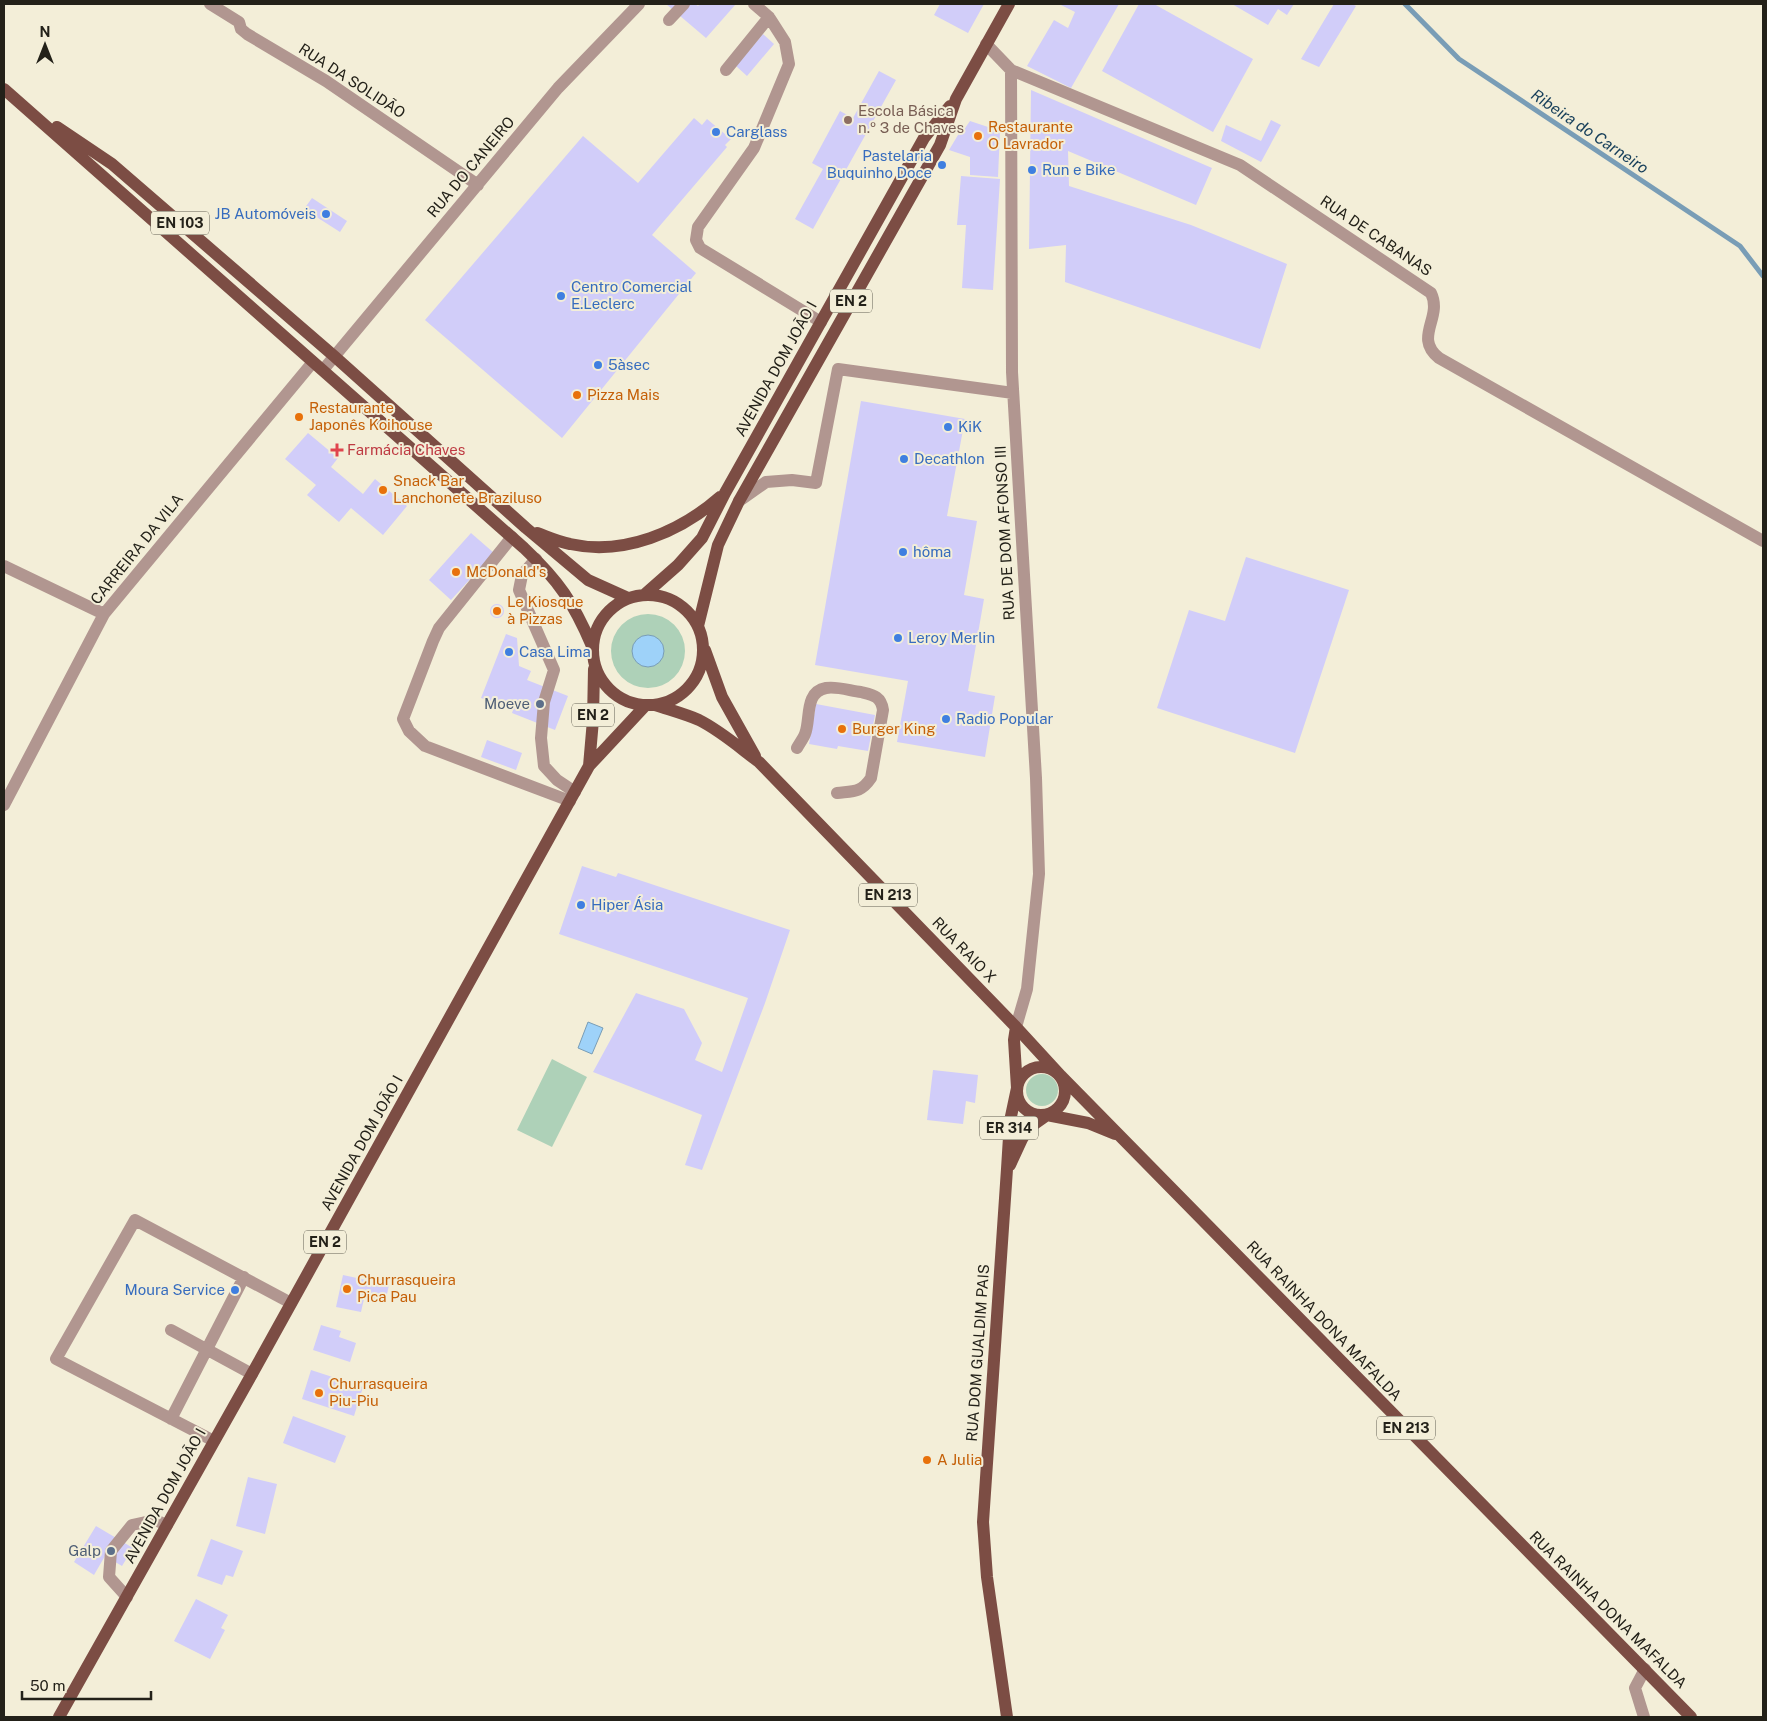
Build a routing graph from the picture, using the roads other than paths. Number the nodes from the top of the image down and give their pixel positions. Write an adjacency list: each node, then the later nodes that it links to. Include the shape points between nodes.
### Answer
1 (210, 4): 14 (street, RUA DA SOLIDÃO, via 238,22 247,34 326,81)
2 (639, 4): 14 (street, RUA DO CANEIRO, via 558,88)
3 (684, 4): 7 (street)
4 (754, 4): 6 (street)
5 (1009, 4): 8 (main road, AVENIDA DOM JOÃO I / EN 2)
6 (769, 17): 9 (street); 15 (street, via 785,42 789,64 754,148 698,227 696,240 700,248)
7 (669, 20)
8 (986, 44): 10 (street); 12 (main road, AVENIDA DOM JOÃO I / EN 2)
9 (726, 70)
10 (1011, 70): 18 (street, RUA DE DOM AFONSO III); 23 (street, RUA DE CABANAS, via 1240,165 1431,292 1435,300 1427,337 1432,352 1439,358)
11 (4, 89): 13 (main road, EN 103)
12 (956, 99): 15 (main road, AVENIDA DOM JOÃO I / EN 2, via 924,138); 20 (main road, AVENIDA DOM JOÃO I / EN 2, via 940,144)
13 (18, 102): 16 (main road, EN 103, via 112,164); 17 (main road, EN 103)
14 (478, 185): 16 (street, RUA DO CANEIRO)
15 (821, 322): 19 (main road, AVENIDA DOM JOÃO I / EN 2)
16 (334, 356): 17 (street, RUA DO CANEIRO); 21 (main road, EN 103)
17 (318, 366): 22 (main road, EN 103); 28 (street, CARREIRA DA VILA)
18 (1013, 393): 20 (street, via 838,369 816,483 792,480 766,482); 40 (street, RUA DE DOM AFONSO III, via 1039,874 1027,989)
19 (725, 493): 21 (main road, via 705,511 672,530 624,544 570,544); 26 (main road, AVENIDA DOM JOÃO I / EN 2, via 702,538)
20 (739, 501): 29 (main road, AVENIDA DOM JOÃO I / EN 2, via 718,545)
21 (526, 528): 27 (main road, EN 103, via 588,580)
22 (512, 538): 24 (main road, EN 103); 38 (street, via 439,628 403,718 409,731 425,746)
23 (1763, 541)
24 (536, 559): 30 (main road, EN 103, via 563,590); 38 (street, via 522,575 519,590 554,670 544,702 541,738 544,766)
25 (4, 566): 28 (street)
26 (644, 595): 27 (main road, EN 2); 29 (main road, EN 2, via 676,602 689,612)
27 (628, 598): 30 (main road, EN 2, via 603,617)
28 (104, 614): 39 (street, CARREIRA DA VILA)
29 (698, 626): 31 (main road, EN 2)
30 (592, 646): 32 (main road, EN 2)
31 (704, 646): 33 (main road, EN 2, via 696,679 685,692 671,701); 35 (main road, RUA RAIO X / EN 213, via 722,697)
32 (594, 664): 33 (main road, EN 2, via 612,693 628,702); 36 (main road, AVENIDA DOM JOÃO I / EN 2)
33 (650, 706): 35 (main road, RUA RAIO X / EN 213, via 700,721 722,733); 36 (main road, AVENIDA DOM JOÃO I / EN 2)
34 (797, 748): 37 (street, via 805,734 811,699 820,690 847,690 878,698 883,710 871,778 858,791)
35 (759, 762): 40 (main road, RUA RAIO X / EN 213)
36 (589, 766): 38 (main road, AVENIDA DOM JOÃO I / EN 2)
37 (837, 793)
38 (572, 796): 47 (main road, AVENIDA DOM JOÃO I / EN 2)
39 (4, 805)
40 (1016, 1026): 41 (main road, RUA RAIO X / EN 213); 42 (main road, EN 213)
41 (1061, 1076): 42 (main road, EN 213, via 1044,1067 1035,1068 1026,1072); 43 (main road, via 1066,1094 1063,1104); 44 (main road, RUA RAINHA DONA MAFALDA / EN 213)
42 (1017, 1088): 43 (main road, EN 213, via 1020,1104 1025,1110 1040,1116); 45 (main road, RUA DOM GUALDIM PAIS / ER 314, via 1009,1130)
43 (1048, 1115): 44 (main road, EN 213, via 1088,1123); 45 (main road, RUA DOM GUALDIM PAIS / ER 314, via 1030,1127)
44 (1122, 1137): 55 (main road, RUA RAINHA DONA MAFALDA / EN 213)
45 (1008, 1169): 57 (main road, RUA DOM GUALDIM PAIS / ER 314, via 983,1522 987,1577)
46 (244, 1278): 47 (street); 49 (street); 51 (street, via 135,1220 56,1359)
47 (292, 1302): 50 (main road, AVENIDA DOM JOÃO I / EN 2)
48 (171, 1330): 49 (street)
49 (207, 1350): 50 (street); 51 (street)
50 (252, 1374): 52 (main road, AVENIDA DOM JOÃO I / EN 2)
51 (172, 1419): 52 (street)
52 (214, 1441): 53 (main road, AVENIDA DOM JOÃO I / EN 2)
53 (167, 1525): 54 (main road, AVENIDA DOM JOÃO I / EN 2); 54 (street, via 155,1520 132,1525 111,1551 109,1577)
54 (127, 1597): 56 (main road, AVENIDA DOM JOÃO I / EN 2)
55 (1645, 1669): 58 (street, via 1635,1688); 59 (main road, RUA RAINHA DONA MAFALDA / EN 213)
56 (59, 1717)
57 (1007, 1717)
58 (1644, 1717)
59 (1692, 1717)

